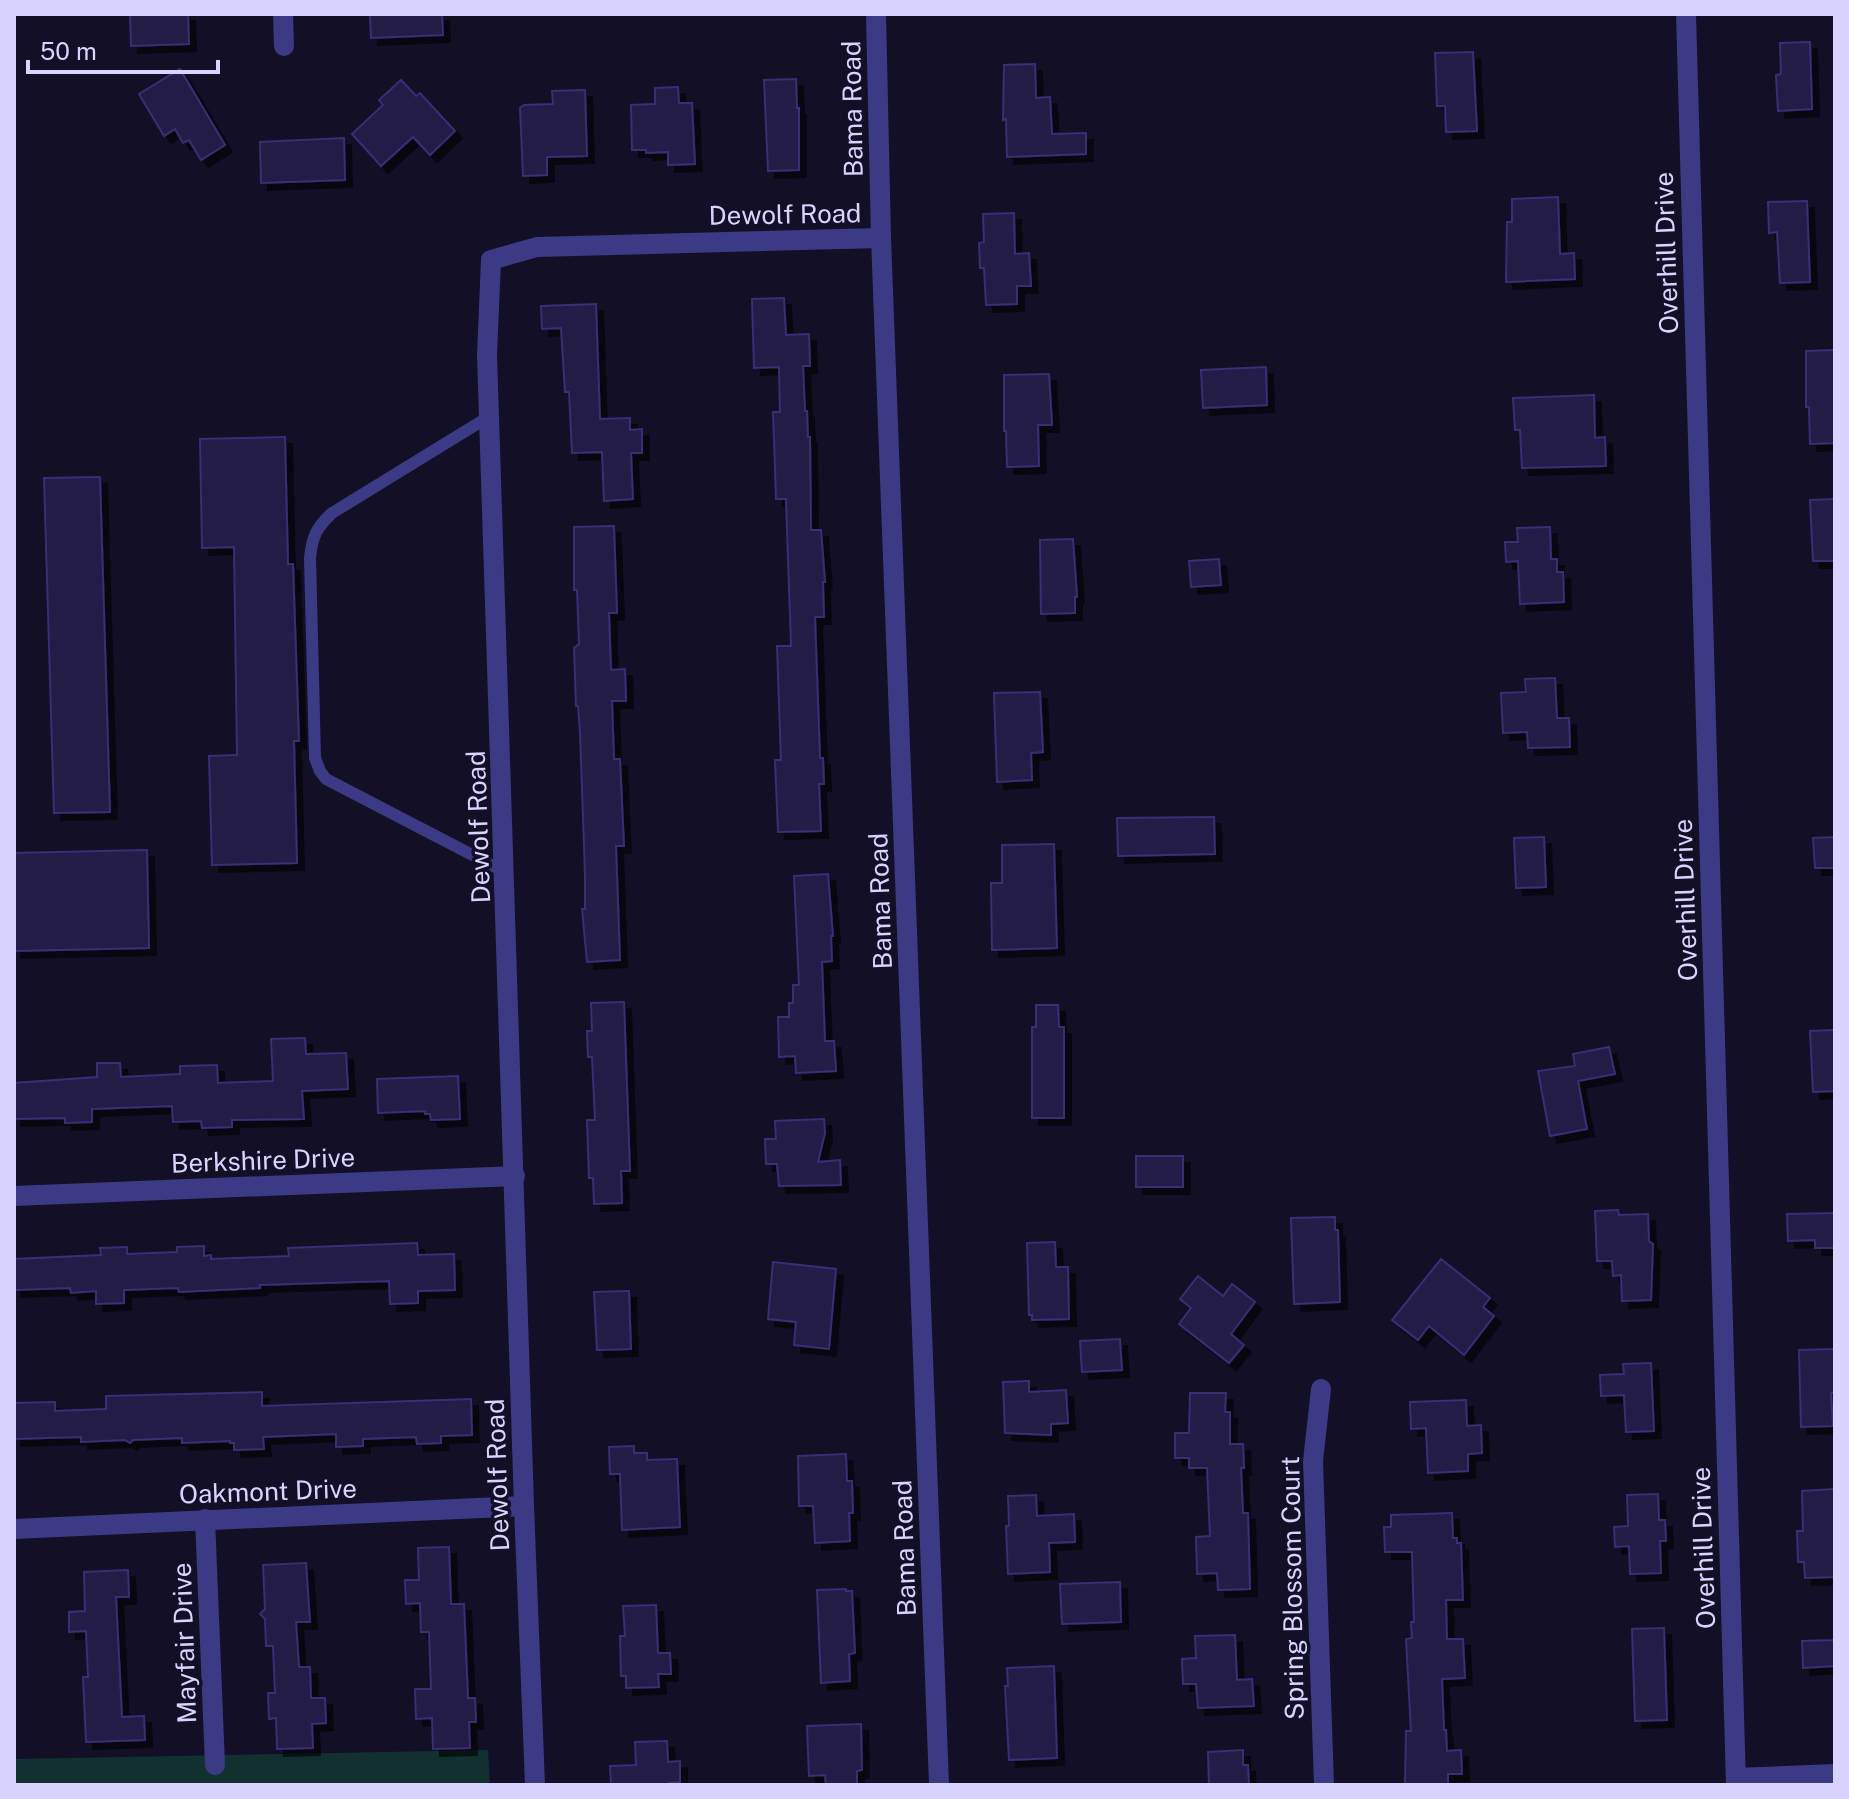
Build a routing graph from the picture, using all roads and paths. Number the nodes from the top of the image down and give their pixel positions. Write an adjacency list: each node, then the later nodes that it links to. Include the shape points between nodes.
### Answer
1 (283, 14): 4 (street)
2 (876, 14): 5 (street, Bama Road)
3 (1686, 14): 16 (street, Overhill Drive)
4 (284, 46)
5 (881, 238): 6 (street, Dewolf Road, via 537,247 491,260); 18 (street, Bama Road)
6 (490, 416): 7 (street, Dewolf Road); 7 (lane, via 332,513 311,538 315,758 326,779)
7 (505, 872): 8 (street, Dewolf Road)
8 (515, 1176): 9 (street, Berkshire Drive); 11 (street, Dewolf Road)
9 (14, 1196)
10 (1321, 1389): 19 (street, Spring Blossom Court, via 1313,1461)
11 (524, 1506): 12 (street, Oakmont Drive); 17 (street, Dewolf Road)
12 (205, 1519): 13 (street, Oakmont Drive); 14 (street, Mayfair Drive)
13 (14, 1529)
14 (215, 1765)
15 (1835, 1774): 16 (street)
16 (1736, 1781)
17 (535, 1785)
18 (939, 1785)
19 (1324, 1785)

